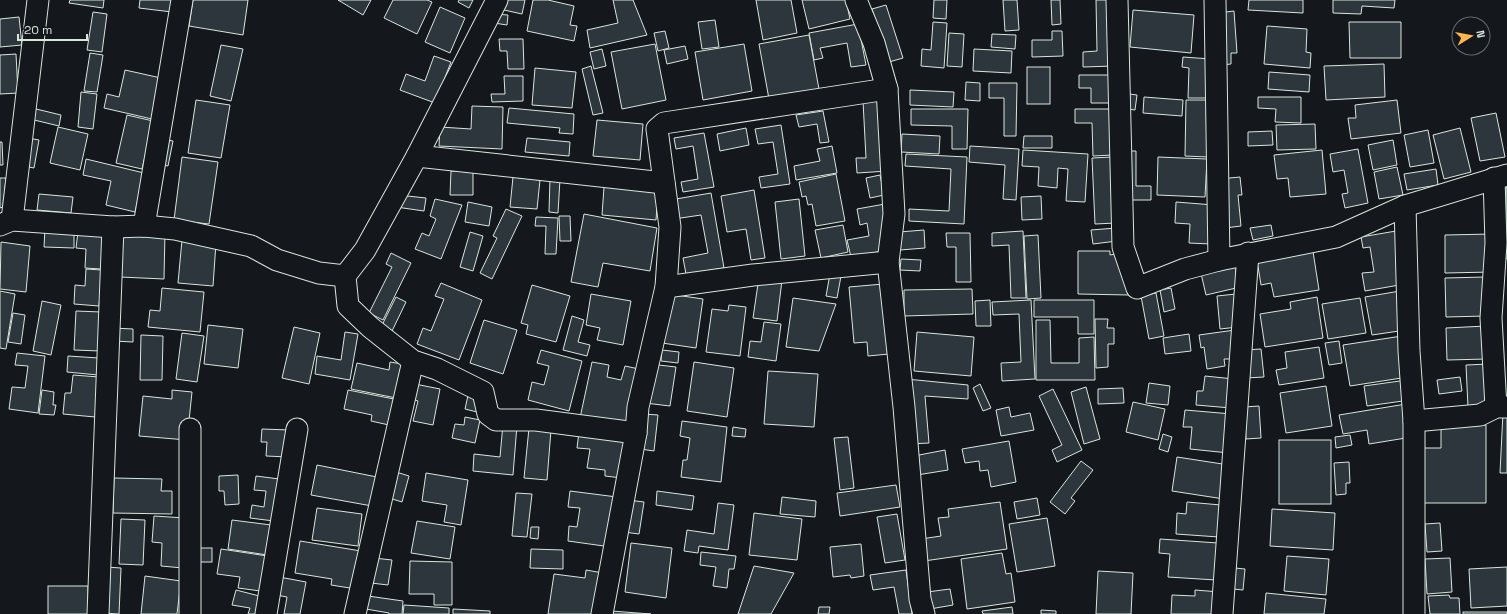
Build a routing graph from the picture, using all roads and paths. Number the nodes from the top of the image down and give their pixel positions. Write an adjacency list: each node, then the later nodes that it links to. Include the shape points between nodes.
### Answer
1 (38, 0): 12 (street)
2 (182, 0): 13 (street)
3 (497, 0): 8 (street)
4 (856, 0): 7 (street, via 874,43)
5 (1117, 0): 16 (street, via 1123,246 1137,288 1185,269)
6 (1215, 0): 16 (street)
7 (887, 89): 10 (street, via 664,124 657,129); 17 (street, via 894,214)
8 (417, 156): 10 (street); 18 (street, via 365,250)
9 (1501, 177): 11 (street); 21 (street, via 1491,318)
10 (664, 183): 19 (street, via 670,227)
11 (1404, 206): 15 (street, via 1336,237); 22 (street)
12 (6, 222): 14 (street)
13 (144, 226): 14 (street); 18 (street, via 175,229 251,246 277,260 319,273)
14 (113, 227): 26 (street)
15 (1248, 253): 16 (street); 32 (street)
16 (1219, 260)
17 (888, 262): 19 (street, via 753,275); 31 (street, via 904,408 920,599)
18 (346, 276): 20 (street, via 348,306)
19 (666, 287): 25 (street, via 638,407)
20 (413, 361): 25 (street, via 437,369 482,392 488,414 496,420 536,420); 29 (street)
21 (1502, 407): 22 (street, via 1480,415)
22 (1414, 421): 33 (street)
23 (297, 428): 28 (street)
24 (190, 429): 27 (street)
25 (636, 433): 30 (street)
26 (98, 614)
27 (190, 614)
28 (266, 614)
29 (355, 614)
30 (602, 614)
31 (924, 614)
32 (1222, 614)
33 (1414, 614)

